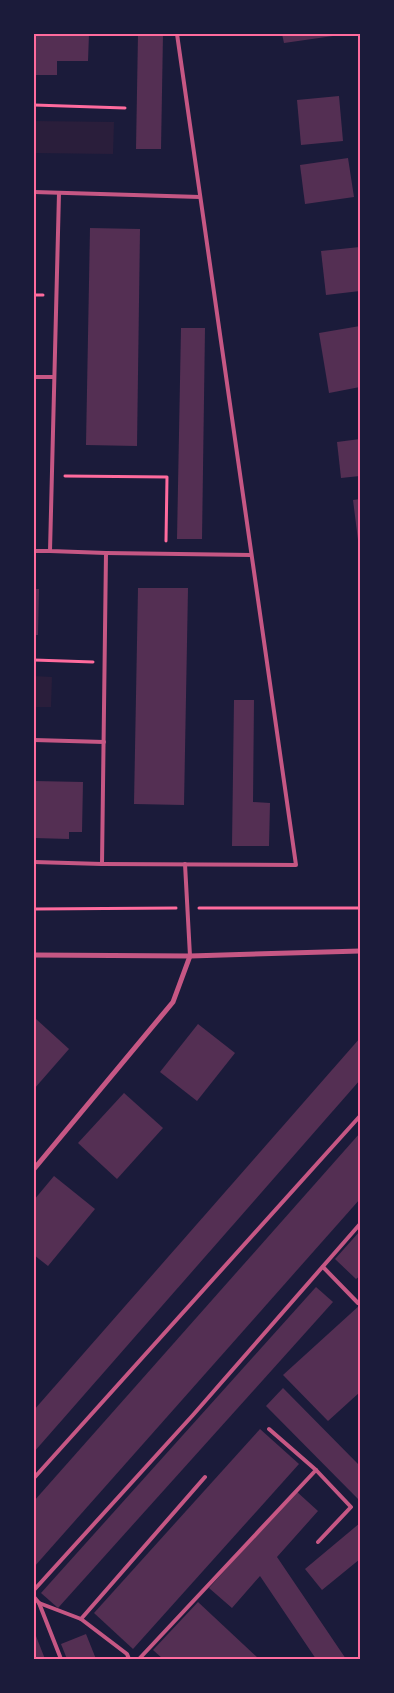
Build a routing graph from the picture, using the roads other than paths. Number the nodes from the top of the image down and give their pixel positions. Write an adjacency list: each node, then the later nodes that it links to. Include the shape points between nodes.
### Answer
1 (177, 34): 4 (lane)
2 (34, 192): 3 (lane)
3 (59, 193): 4 (lane); 6 (lane)
4 (200, 197): 10 (lane)
5 (34, 377): 6 (lane)
6 (54, 377): 8 (lane)
7 (34, 551): 8 (lane)
8 (50, 551): 9 (lane)
9 (106, 553): 10 (lane); 12 (lane)
10 (252, 555): 15 (lane, via 296,865)
11 (34, 740): 12 (lane)
12 (104, 742): 14 (lane)
13 (34, 862): 14 (lane)
14 (102, 864): 15 (lane)
15 (185, 864): 18 (lane)
16 (360, 951): 18 (street)
17 (34, 955): 18 (street)
18 (190, 956): 20 (street, via 173,1002)
19 (360, 1116): 27 (lane)
20 (34, 1169)
21 (360, 1224): 22 (lane)
22 (323, 1267): 23 (lane, via 358,1303); 29 (lane)
23 (360, 1301)
24 (269, 1429): 25 (lane)
25 (316, 1470): 28 (lane, via 352,1507); 35 (lane)
26 (205, 1477): 32 (lane)
27 (34, 1478)
28 (318, 1542)
29 (34, 1590)
30 (34, 1597): 31 (lane)
31 (39, 1603): 32 (lane); 33 (lane)
32 (81, 1619): 34 (lane, via 127,1654)
33 (61, 1659)
34 (129, 1659)
35 (139, 1659)

